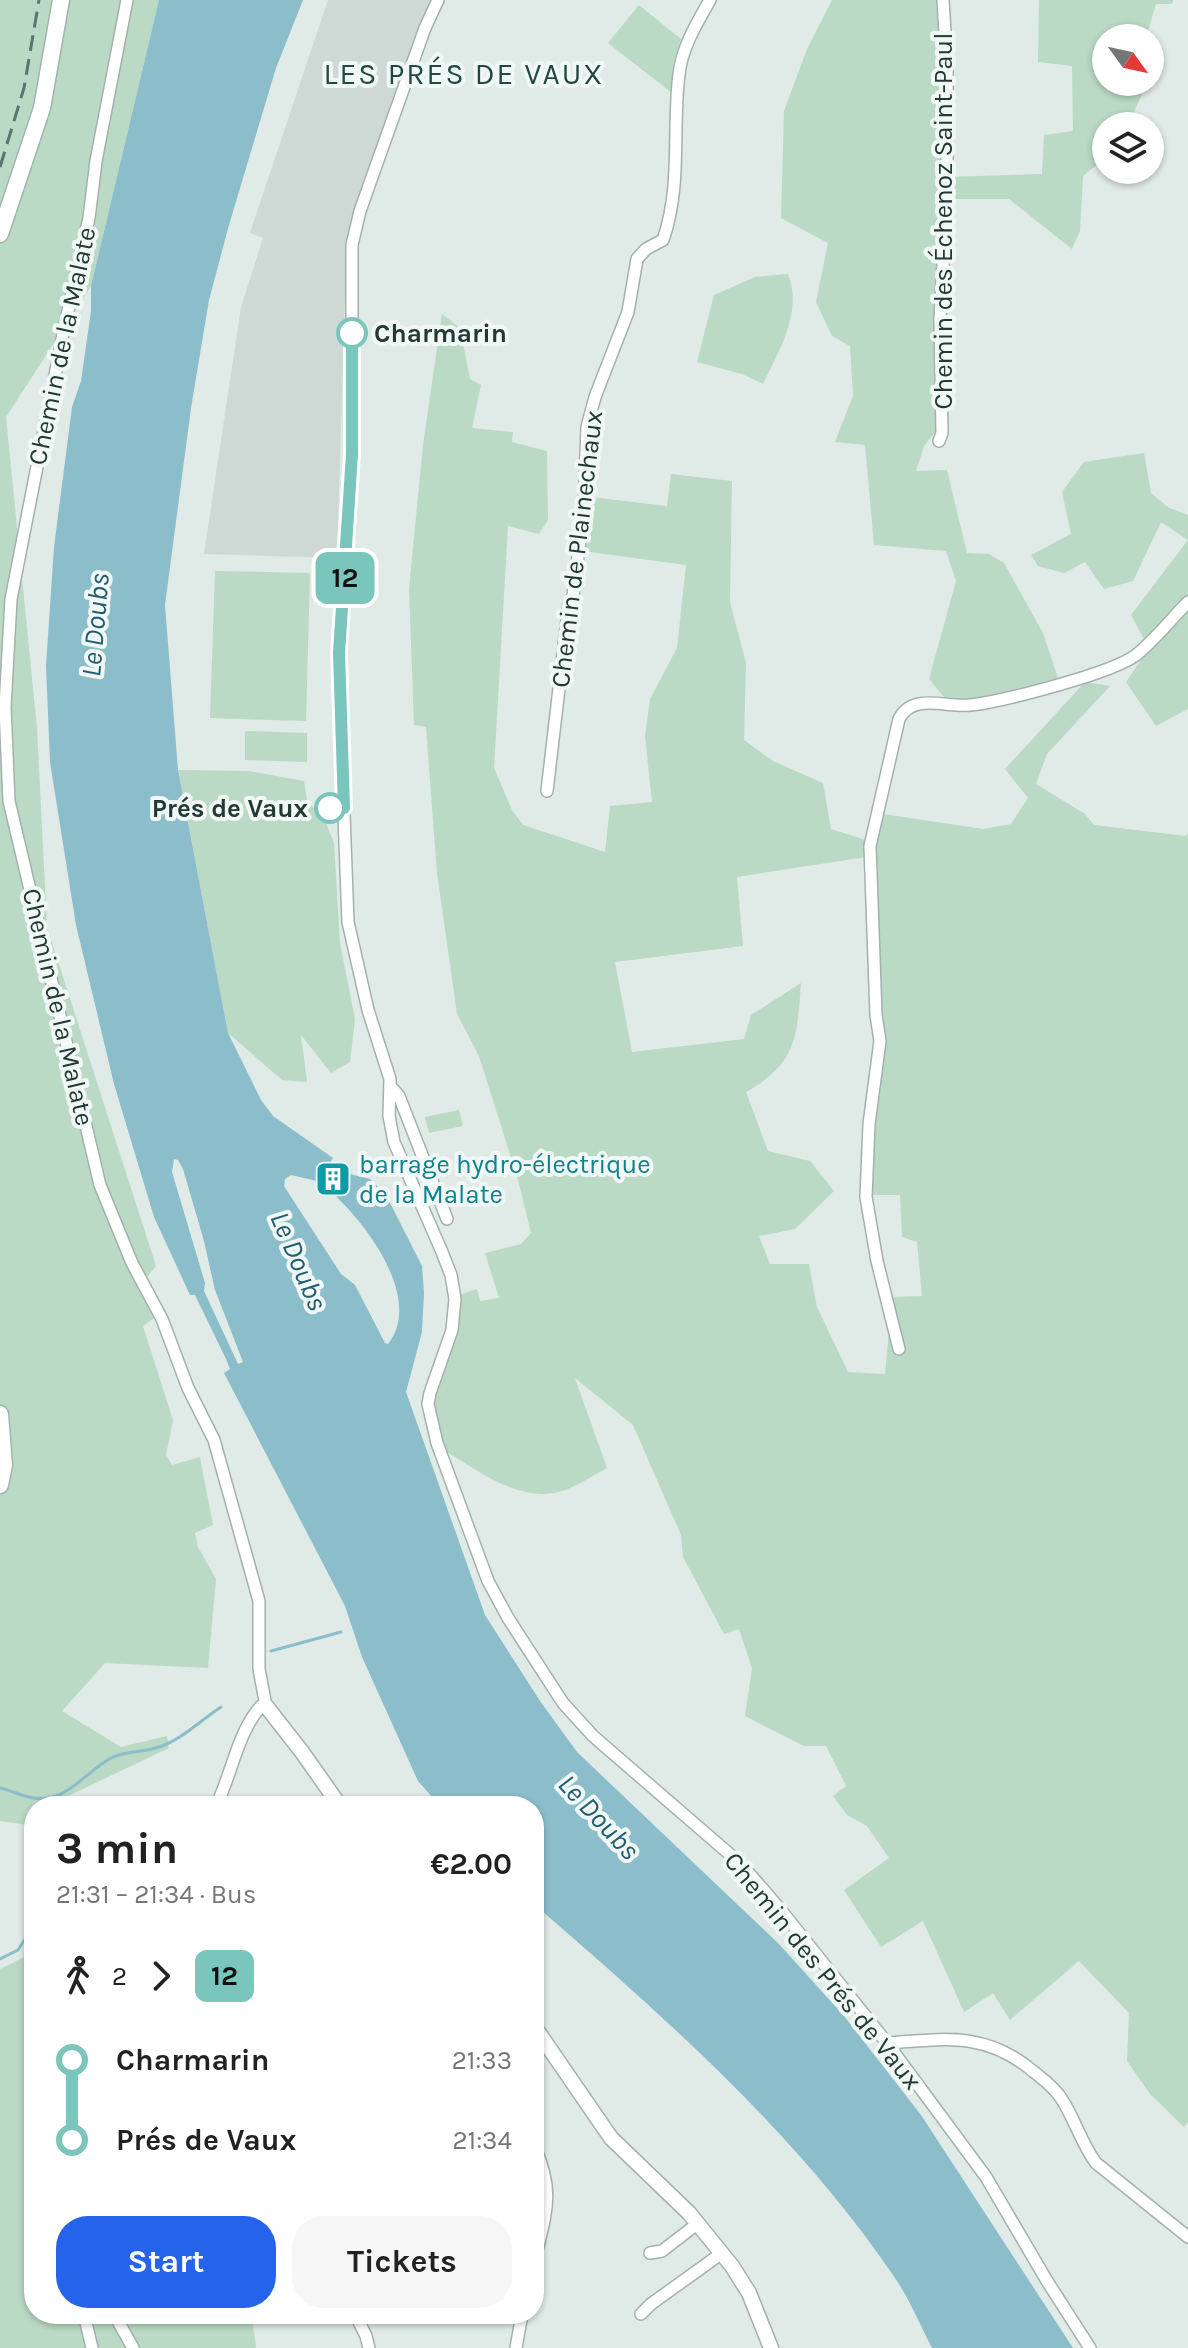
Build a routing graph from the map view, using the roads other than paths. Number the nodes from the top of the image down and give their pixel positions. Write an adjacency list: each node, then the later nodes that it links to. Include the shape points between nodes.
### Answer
1 (61, 0): 6 (main road, via 42,108)
2 (127, 0): 15 (street, Chemin de la Malate, via 89,218 11,599 5,707 9,801 100,1185 214,1440 259,1601 259,1669)
3 (438, 0): 10 (street, Chemin des Prés de Vaux, via 352,245 352,441 339,683 348,922)
4 (710, 0): 9 (street, Chemin de Plainechaux, via 679,72 670,218 663,240 637,259 628,312 587,427 584,508)
5 (943, 0): 7 (street, Chemin des Échenoz Saint-Paul, via 947,188)
6 (0, 234)
7 (939, 441)
8 (1188, 602): 12 (street, via 1135,656 1095,674 969,706 915,703 899,719 870,846 880,1041 866,1197)
9 (547, 791)
10 (390, 1086): 11 (street, Chemin des Prés de Vaux, via 399,1096); 19 (street, Chemin des Prés de Vaux, via 394,1142 446,1263 455,1299 452,1330 428,1404 488,1581 540,1670 581,1724 741,1864)
11 (447, 1219)
12 (899, 1349)
13 (0, 1414): 14 (main road)
14 (0, 1485)
15 (266, 1706): 16 (street, via 244,1734); 17 (street)
16 (221, 1796)
17 (333, 1796)
18 (544, 2041): 22 (street, via 611,2138)
19 (887, 2043): 23 (street, via 962,2039 993,2046 1017,2059 1062,2098 1096,2163); 36 (street, Chemin des Prés de Vaux, via 986,2177)
20 (544, 2170): 21 (street)
21 (544, 2221)
22 (697, 2224): 24 (street, via 662,2251); 25 (street)
23 (1188, 2237)
24 (650, 2253)
25 (722, 2253): 26 (street); 35 (street, via 749,2293)
26 (641, 2314)
27 (86, 2324): 31 (street)
28 (120, 2324): 32 (street)
29 (360, 2324): 33 (street)
30 (520, 2324): 34 (street)
31 (92, 2348)
32 (133, 2348)
33 (369, 2348)
34 (516, 2348)
35 (771, 2348)
36 (1090, 2348)

